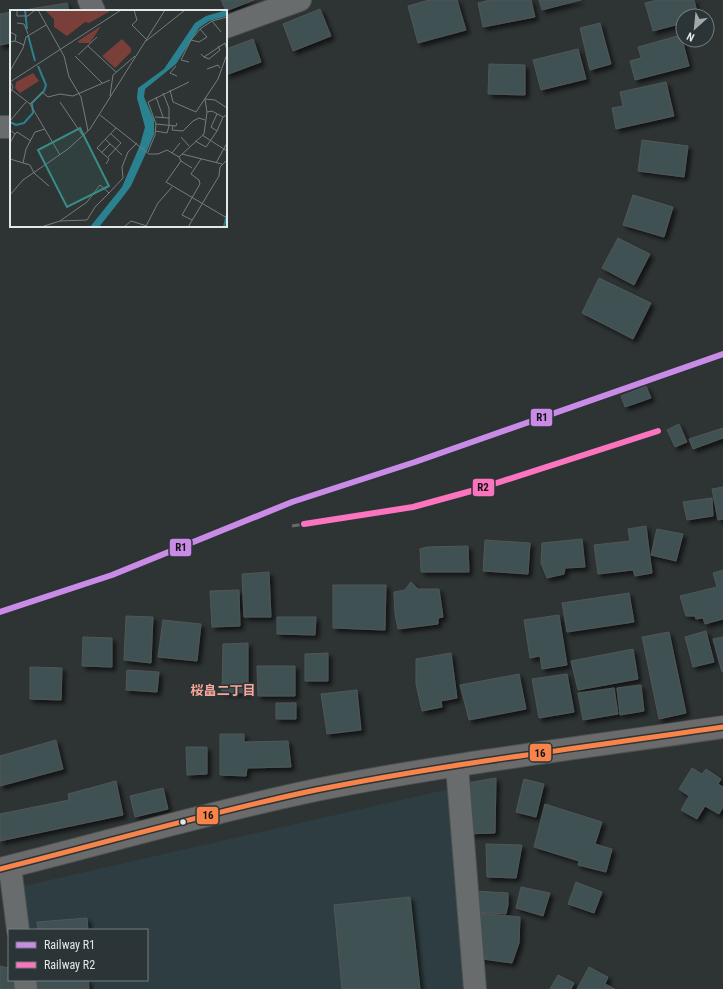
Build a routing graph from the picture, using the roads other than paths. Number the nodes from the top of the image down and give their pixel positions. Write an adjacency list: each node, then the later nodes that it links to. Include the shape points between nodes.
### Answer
1 (89, 0): 3 (street)
2 (300, 0): 4 (street)
3 (94, 10)
4 (227, 27)
5 (723, 727): 6 (main road)
6 (457, 766): 7 (main road, via 318,790 222,811); 9 (street)
7 (5, 868): 8 (street)
8 (18, 929)
9 (475, 989)

